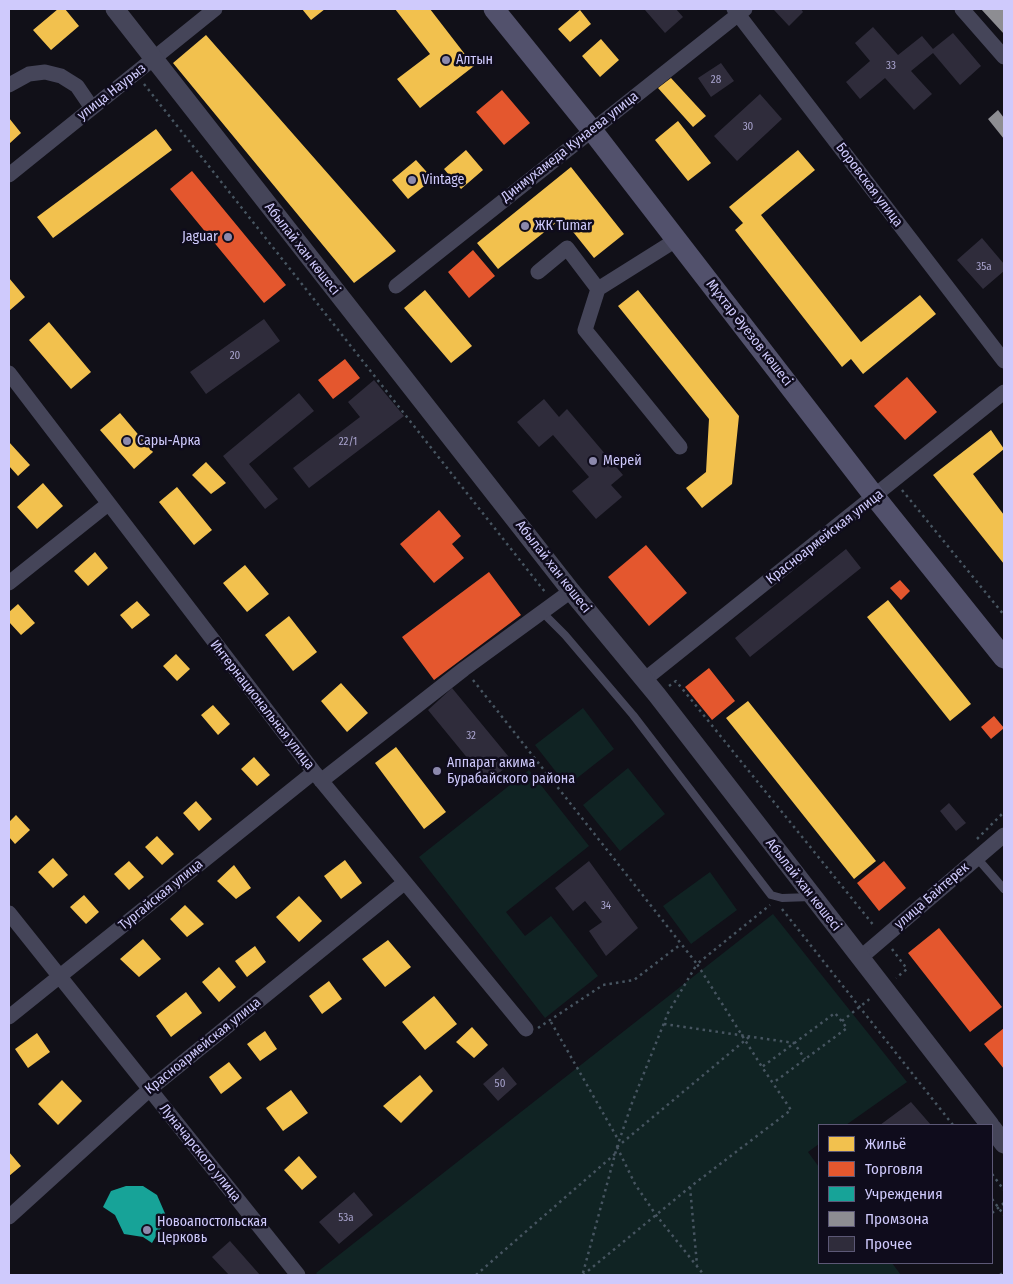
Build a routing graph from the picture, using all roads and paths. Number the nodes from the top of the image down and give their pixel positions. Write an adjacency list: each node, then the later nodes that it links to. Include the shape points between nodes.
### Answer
1 (115, 9): 7 (street, Абылай хан көшесі)
2 (216, 9): 7 (street, улица Наурыз)
3 (494, 9): 11 (main road, Мұхтар Әуезов көшесі)
4 (962, 9): 6 (street)
5 (739, 11): 11 (street, Динмухамеда Кунаева улица); 17 (street, Боровская улица)
6 (1004, 57)
7 (154, 59): 8 (street, улица Наурыз); 25 (street, Абылай хан көшесі)
8 (136, 74): 10 (street, улица Наурыз); 26 (path)
9 (9, 85): 10 (street, via 28,74 46,72 61,76 77,86)
10 (92, 108): 12 (street, улица Наурыз)
11 (591, 129): 13 (main road, Мұхтар Әуезов көшесі); 15 (street, Динмухамеда Кунаева улица)
12 (9, 174)
13 (676, 240): 16 (street); 22 (main road, Мұхтар Әуезов көшесі)
14 (538, 272): 16 (street, via 567,248)
15 (396, 286)
16 (598, 289): 20 (street, via 585,330)
17 (1004, 361)
18 (9, 372): 23 (street, Интернациональная улица)
19 (1002, 397): 21 (street, Красноармейская улица)
20 (680, 447)
21 (894, 481): 22 (street, Красноармейская улица); 28 (path)
22 (875, 497): 29 (main road, Мұхтар Әуезов көшесі); 31 (street, Красноармейская улица)
23 (108, 504): 24 (street); 33 (street, Интернациональная улица)
24 (9, 583)
25 (571, 591): 27 (street, Тургайская улица); 31 (street, Абылай хан көшесі)
26 (547, 595)
27 (542, 612): 30 (street, Тургайская улица); 38 (lane, via 565,634 633,715 771,895)
28 (1004, 616)
29 (1004, 658)
30 (464, 669): 33 (street, Тургайская улица); 43 (path)
31 (644, 680): 32 (street, Абылай хан көшесі)
32 (657, 695): 38 (street, Абылай хан көшесі); 42 (path, via 676,681)
33 (317, 777): 36 (street, Интернациональная улица); 47 (street, Тургайская улица)
34 (1004, 834): 35 (street, улица Байтерек)
35 (977, 858): 37 (lane); 42 (street, улица Байтерек)
36 (404, 883): 51 (street, Интернациональная улица); 59 (street, Красноармейская улица)
37 (1004, 889)
38 (811, 897): 44 (street, Абылай хан көшесі)
39 (776, 900): 45 (path)
40 (782, 908): 60 (path)
41 (9, 913): 47 (street, Луначарского улица)
42 (884, 938): 44 (street, улица Байтерек); 46 (path)
43 (681, 944): 45 (path); 49 (path, via 634,980 603,985)
44 (860, 958): 61 (street, Абылай хан көшесі)
45 (697, 964): 50 (path); 52 (path)
46 (907, 969)
47 (60, 975): 48 (street, Тургайская улица); 59 (street, Луначарского улица)
48 (9, 1017)
49 (551, 1022): 51 (path, via 535,1030); 63 (path)
50 (664, 1024): 52 (path); 63 (path)
51 (526, 1029)
52 (742, 1036): 53 (path); 54 (path)
53 (749, 1037): 54 (path); 55 (path)
54 (745, 1040): 57 (path); 65 (path)
55 (794, 1044): 56 (path); 56 (path, via 835,1013 847,1028); 57 (path)
56 (805, 1059): 58 (path)
57 (762, 1067): 58 (path)
58 (773, 1083): 68 (path, via 791,1110)
59 (150, 1089): 76 (street, Красноармейская улица); 79 (street, Луначарского улица)
60 (953, 1124)
61 (989, 1124)
62 (993, 1130): 64 (street, Абылай хан көшесі)
63 (619, 1140): 65 (path)
64 (1004, 1144)
65 (617, 1147): 66 (path); 74 (path, via 635,1184)
66 (616, 1154): 80 (path); 81 (path)
67 (993, 1175): 69 (path)
68 (690, 1187): 74 (path); 77 (path)
69 (1004, 1190)
70 (993, 1200): 72 (path)
71 (1004, 1203): 72 (path)
72 (998, 1208): 73 (path); 75 (path)
73 (993, 1212)
74 (656, 1214): 77 (path); 81 (path)
75 (1004, 1215)
76 (9, 1217)
77 (697, 1267): 82 (path)
78 (1004, 1272): 83 (path)
79 (298, 1275)
80 (476, 1275)
81 (583, 1275)
82 (704, 1275)
83 (1000, 1275)

